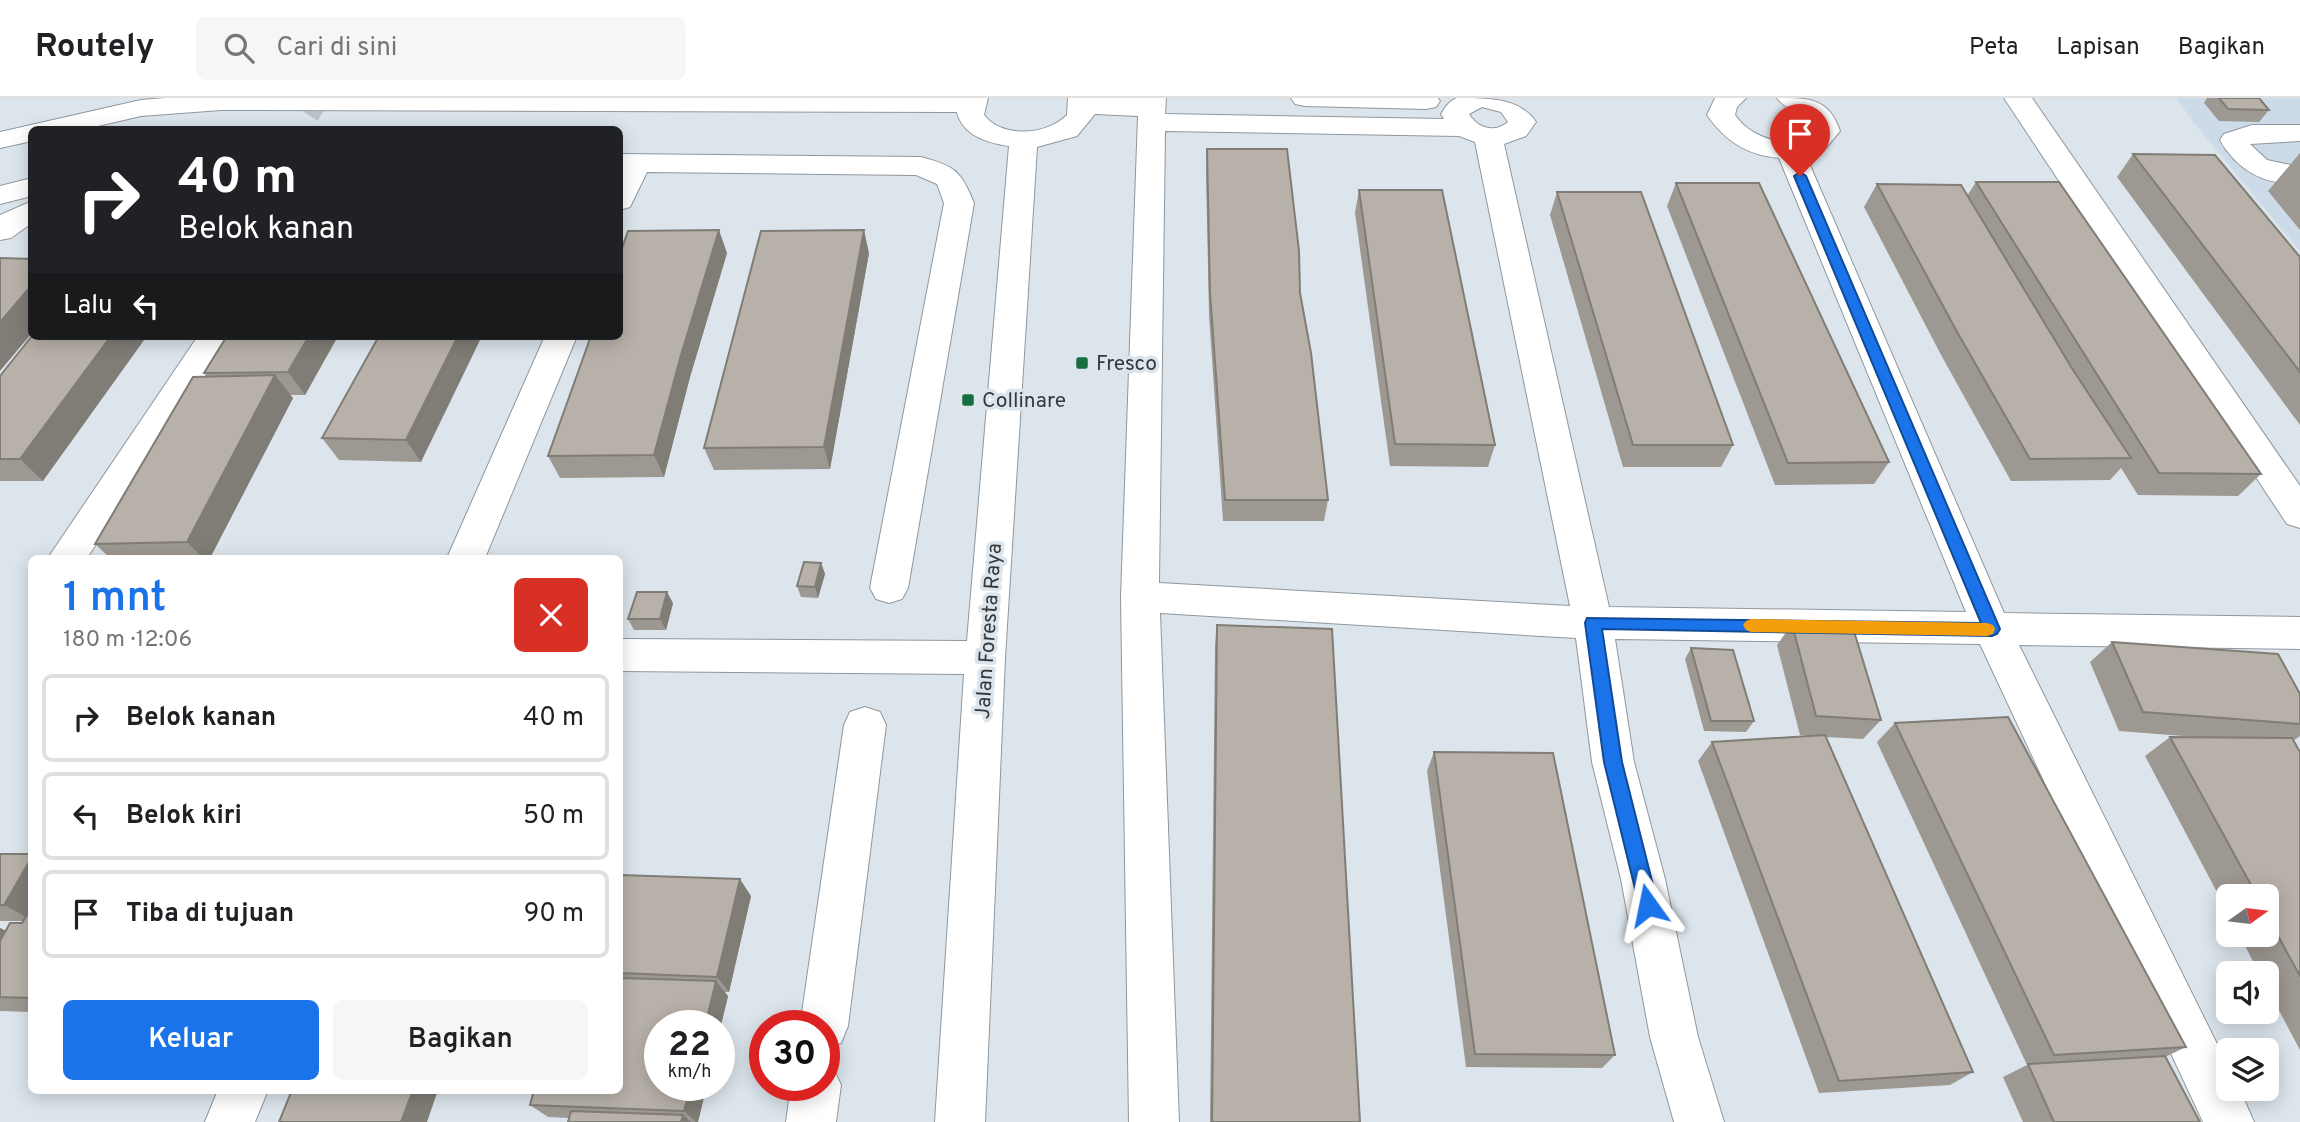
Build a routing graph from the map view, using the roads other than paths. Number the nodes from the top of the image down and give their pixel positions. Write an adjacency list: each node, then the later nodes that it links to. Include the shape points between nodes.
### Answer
1 (1305, 98): 8 (street)
2 (1732, 98): 14 (street, via 1724,103 1721,115 1727,128 1743,140)
3 (1791, 98): 14 (street, via 1813,109 1826,131 1821,141)
4 (2018, 98): 24 (street)
5 (972, 101): 9 (street, via 221,102 141,108); 13 (street, via 971,118 981,129)
6 (1083, 102): 7 (street); 13 (street, via 1080,119 1066,131)
7 (1152, 109): 8 (street); 28 (street)
8 (1475, 113): 29 (street)
9 (59, 126)
10 (2300, 132): 16 (street, via 2252,133 2234,140 2240,154 2257,165)
11 (28, 133): 12 (street)
12 (0, 140)
13 (1023, 141): 33 (street, Jalan Foresta Raya)
14 (1790, 151): 30 (street)
15 (628, 164): 17 (street); 27 (street, via 921,166 950,179 959,203)
16 (2292, 174)
17 (623, 187)
18 (28, 188): 19 (street)
19 (0, 195)
20 (28, 213): 21 (street)
21 (0, 231)
22 (212, 340): 25 (street)
23 (559, 340): 26 (street)
24 (2300, 514)
25 (69, 555)
26 (467, 555)
27 (889, 588)
28 (1140, 597): 29 (street); 41 (street)
29 (1593, 623): 30 (street); 42 (street, via 1613,762 1643,879 1674,1037)
30 (1992, 629): 31 (street); 43 (street)
31 (2300, 634)
32 (623, 654): 33 (street)
33 (985, 658): 40 (street, Jalan Foresta Raya)
34 (865, 725): 35 (street)
35 (826, 1010)
36 (241, 1094): 38 (street)
37 (814, 1101): 39 (street)
38 (230, 1122)
39 (811, 1122)
40 (960, 1122)
41 (1154, 1122)
42 (1699, 1122)
43 (2230, 1122)

